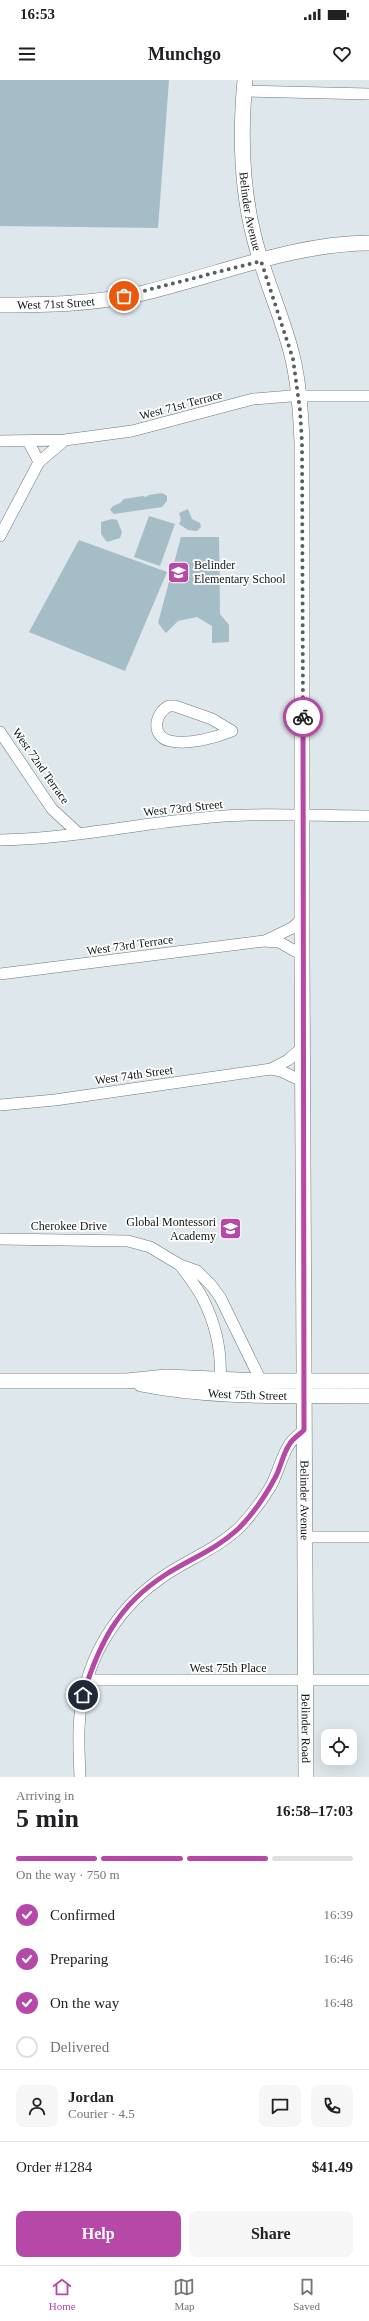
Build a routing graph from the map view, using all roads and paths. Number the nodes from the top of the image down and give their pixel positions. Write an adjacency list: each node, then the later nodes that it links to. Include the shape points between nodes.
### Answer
1 (244, 86): 2 (street); 4 (street, Belinder Avenue, via 243,164 249,217)
2 (369, 94)
3 (369, 243): 4 (street, West 71st Street, via 340,244)
4 (261, 261): 5 (street, West 71st Street, via 168,287 107,300); 6 (street, Belinder Avenue, via 287,337)
5 (0, 305)
6 (299, 396): 7 (street, West 71st Terrace); 8 (street, West 71st Terrace, via 253,399 132,431); 15 (street, Belinder Avenue, via 302,443)
7 (369, 396)
8 (65, 440): 10 (street, West 71st Terrace); 11 (street)
9 (0, 441): 10 (street, West 71st Terrace)
10 (28, 441): 11 (street)
11 (39, 462): 12 (street)
12 (0, 536)
13 (232, 731): 13 (street, via 212,719 175,706 163,709 157,720 162,736 171,741 212,738)
14 (0, 732): 17 (street, West 72nd Terrace, via 52,808)
15 (304, 815): 16 (street, West 73rd Street); 17 (street, West 73rd Street, via 204,817); 19 (street, Belinder Avenue)
16 (369, 816)
17 (78, 833): 18 (street, West 73rd Street)
18 (0, 840)
19 (302, 919): 20 (street, West 73rd Terrace, via 292,928); 21 (street, Belinder Avenue)
20 (264, 941): 21 (street, West 73rd Terrace, via 279,942); 22 (street, West 73rd Terrace)
21 (302, 955): 23 (street, Belinder Avenue)
22 (0, 974)
23 (303, 1047): 24 (street, West 74th Street, via 288,1060); 25 (street, Belinder Avenue)
24 (271, 1069): 25 (street, West 74th Street, via 281,1070); 26 (street, West 74th Street, via 55,1100)
25 (304, 1082): 34 (street, Belinder Avenue)
26 (0, 1105)
27 (0, 1239): 28 (street, Cherokee Drive, via 128,1241 150,1247)
28 (180, 1265): 29 (street, Cherokee Drive, via 197,1288 208,1312 219,1346); 32 (street, Cherokee Drive, via 197,1271 220,1297)
29 (220, 1380): 31 (street, West 75th Street, via 166,1377); 32 (street, West 75th Street)
30 (0, 1381): 31 (street, West 75th Street)
31 (127, 1381): 34 (street, West 75th Street, via 168,1390)
32 (261, 1381): 34 (street, West 75th Street)
33 (369, 1381): 34 (street, West 75th Street)
34 (304, 1389): 35 (street, West 75th Street); 36 (street, Belinder Avenue)
35 (369, 1396)
36 (304, 1430): 37 (street, Belinder Avenue); 39 (street, via 289,1445 270,1487 258,1506 239,1527 218,1546 165,1575 124,1612 98,1650)
37 (306, 1537): 38 (street); 40 (street, Belinder Avenue)
38 (369, 1537)
39 (88, 1680): 40 (street, West 75th Place); 42 (street, via 80,1719)
40 (306, 1680): 41 (street, West 75th Place); 43 (street, Belinder Road)
41 (369, 1680)
42 (80, 1777)
43 (306, 1777)

